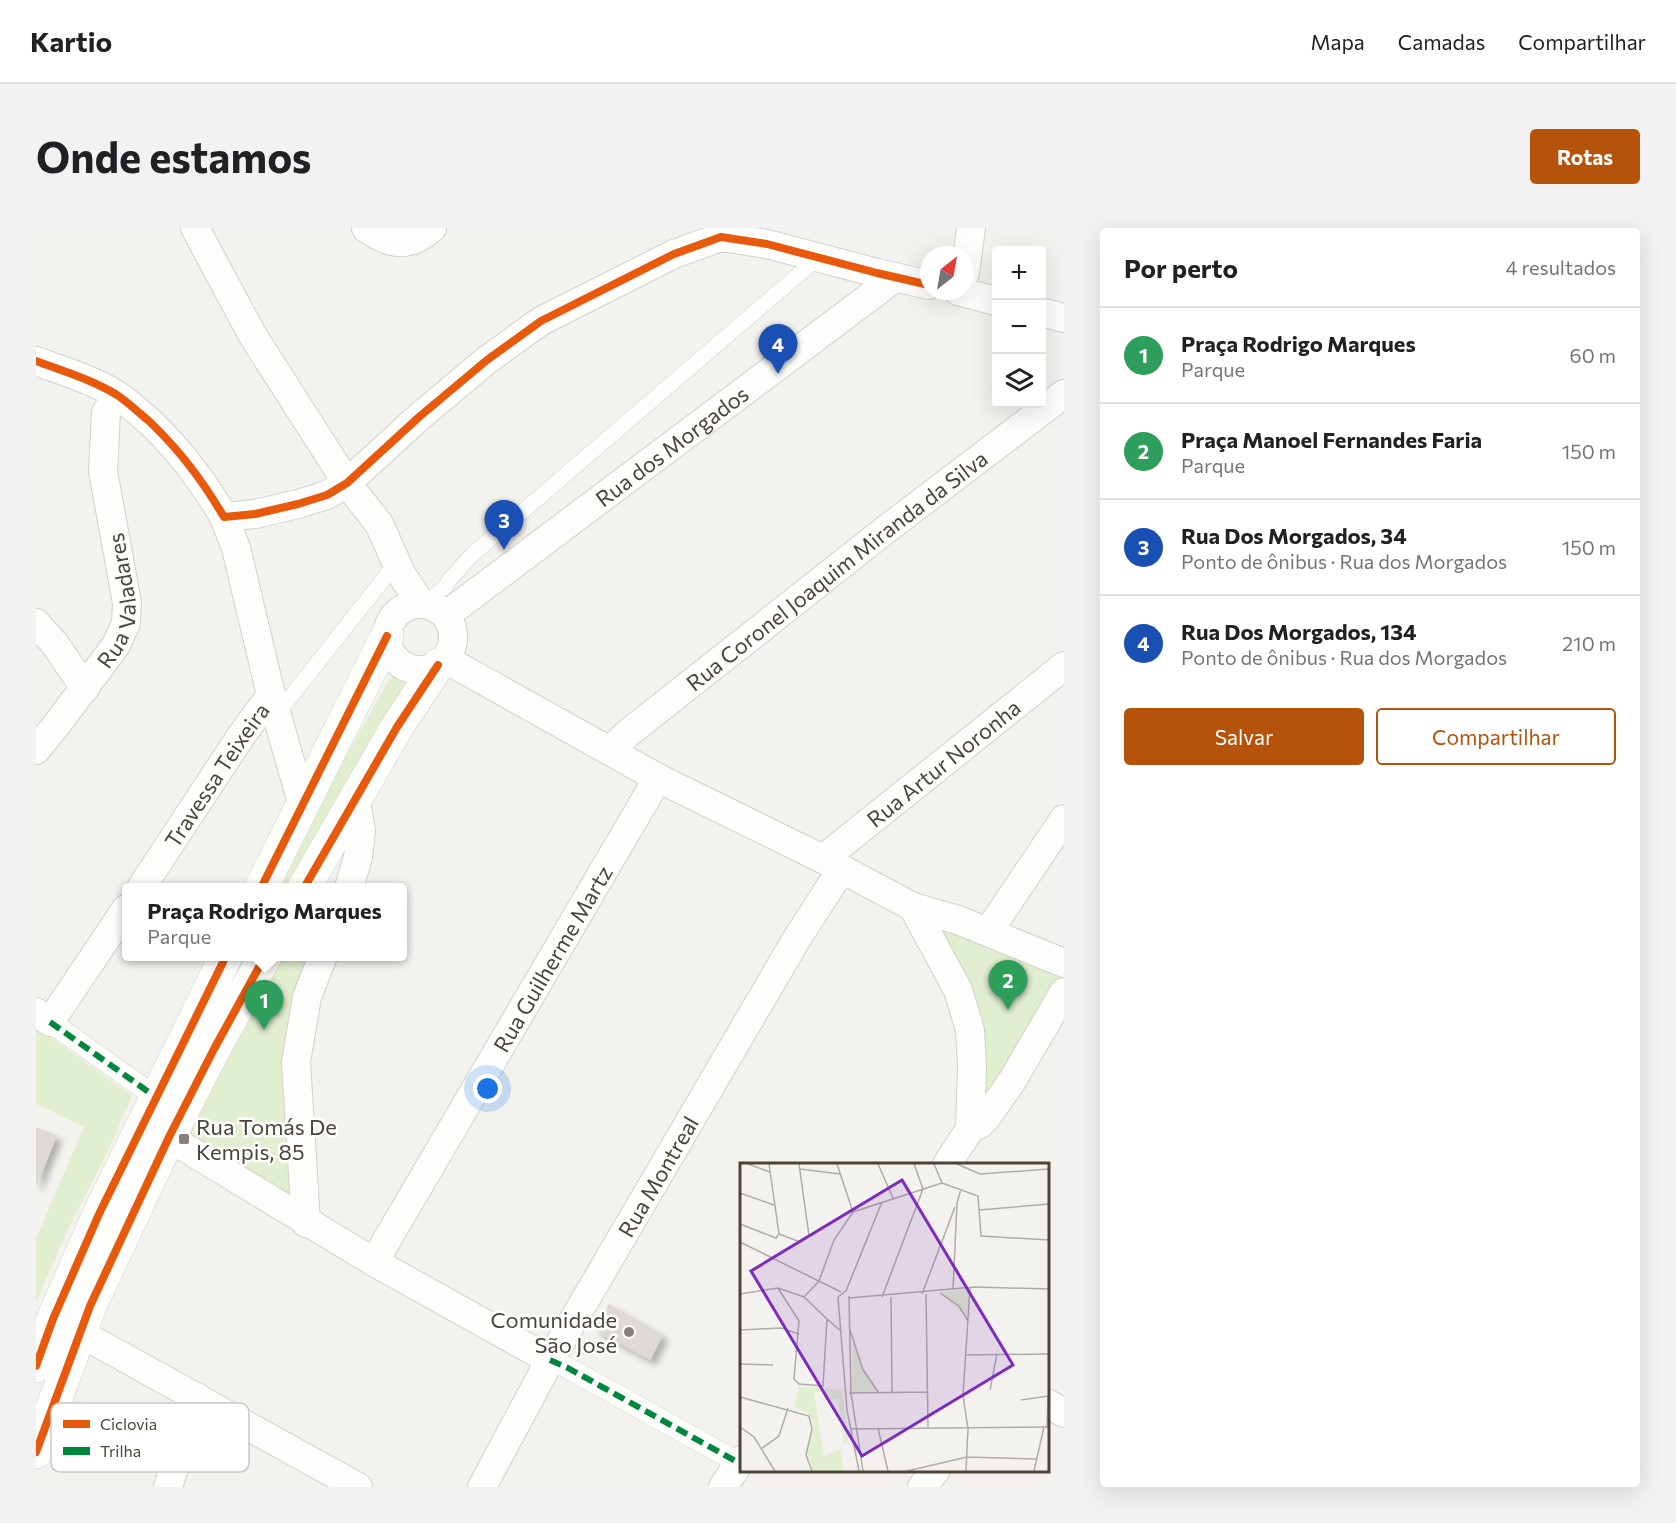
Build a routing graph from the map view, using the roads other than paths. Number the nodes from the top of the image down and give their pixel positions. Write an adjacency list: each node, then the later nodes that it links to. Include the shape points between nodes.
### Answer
1 (195, 228): 17 (street, via 254,336)
2 (366, 228): 3 (street, via 381,239 396,243 423,236)
3 (432, 228)
4 (971, 228): 6 (street)
5 (722, 232): 7 (street); 17 (street, via 542,321 487,360)
6 (968, 246)
7 (819, 257): 8 (street); 20 (lane, via 473,554)
8 (896, 277): 9 (street); 20 (street, Rua dos Morgados)
9 (920, 283)
10 (974, 292): 11 (street)
11 (994, 300)
12 (1046, 313): 13 (street)
13 (1064, 318)
14 (36, 361): 16 (street, Travessa Teixeira)
15 (1064, 394): 27 (street, Rua Coronel Joaquim Miranda da Silva, via 838,567)
16 (116, 395): 18 (street, Travessa Teixeira, via 186,459); 24 (street, Rua Valadares, via 106,413 102,471 127,603 126,623 116,645)
17 (347, 483): 18 (street, via 327,495 298,504); 19 (street, via 379,524)
18 (224, 517): 25 (street, Travessa Teixeira, via 236,548)
19 (399, 569): 20 (street); 25 (lane)
20 (415, 614): 22 (street, via 451,624 453,633); 22 (street, via 388,645 392,654 404,666 419,670); 30 (street)
21 (36, 623): 24 (street)
22 (445, 656): 27 (street, via 464,657 471,675); 29 (street, via 397,727)
23 (1064, 666): 32 (street, Rua Artur Noronha)
24 (85, 688): 26 (street, Rua Valadares)
25 (274, 705): 30 (street); 33 (street, Travessa Teixeira, via 241,736)
26 (36, 750)
27 (610, 751): 28 (street)
28 (658, 778): 32 (street); 50 (street, Rua Guilherme Martz)
29 (356, 800): 35 (street); 36 (street, via 362,831)
30 (303, 806): 34 (street)
31 (1064, 819): 39 (street)
32 (832, 864): 37 (street); 52 (street, Rua Montreal, via 796,940)
33 (144, 883)
34 (264, 883)
35 (307, 883)
36 (351, 883)
37 (912, 907): 39 (street); 47 (street, via 958,990 970,1030)
38 (122, 914): 45 (street)
39 (988, 932): 43 (street)
40 (224, 961): 46 (street)
41 (263, 961): 46 (street, via 214,1049)
42 (321, 961): 49 (street, via 307,997 296,1062)
43 (1064, 963)
44 (1064, 992): 47 (street, via 1012,1081 986,1118)
45 (43, 1017): 46 (street)
46 (156, 1120): 49 (street); 51 (street, via 99,1214)
47 (969, 1129): 48 (street)
48 (948, 1163)
49 (306, 1222): 50 (street)
50 (374, 1262): 52 (street)
51 (66, 1325): 53 (street); 54 (street); 60 (street)
52 (550, 1360): 61 (street); 66 (street, Rua Montreal)
53 (36, 1366)
54 (197, 1397): 55 (street); 56 (street)
55 (195, 1403)
56 (208, 1403)
57 (1049, 1404): 58 (street)
58 (1064, 1413)
59 (249, 1426): 65 (street)
60 (36, 1452)
61 (740, 1461): 67 (street)
62 (173, 1472): 64 (street)
63 (934, 1472): 68 (street)
64 (168, 1487)
65 (358, 1487)
66 (482, 1487)
67 (723, 1487)
68 (922, 1487)

